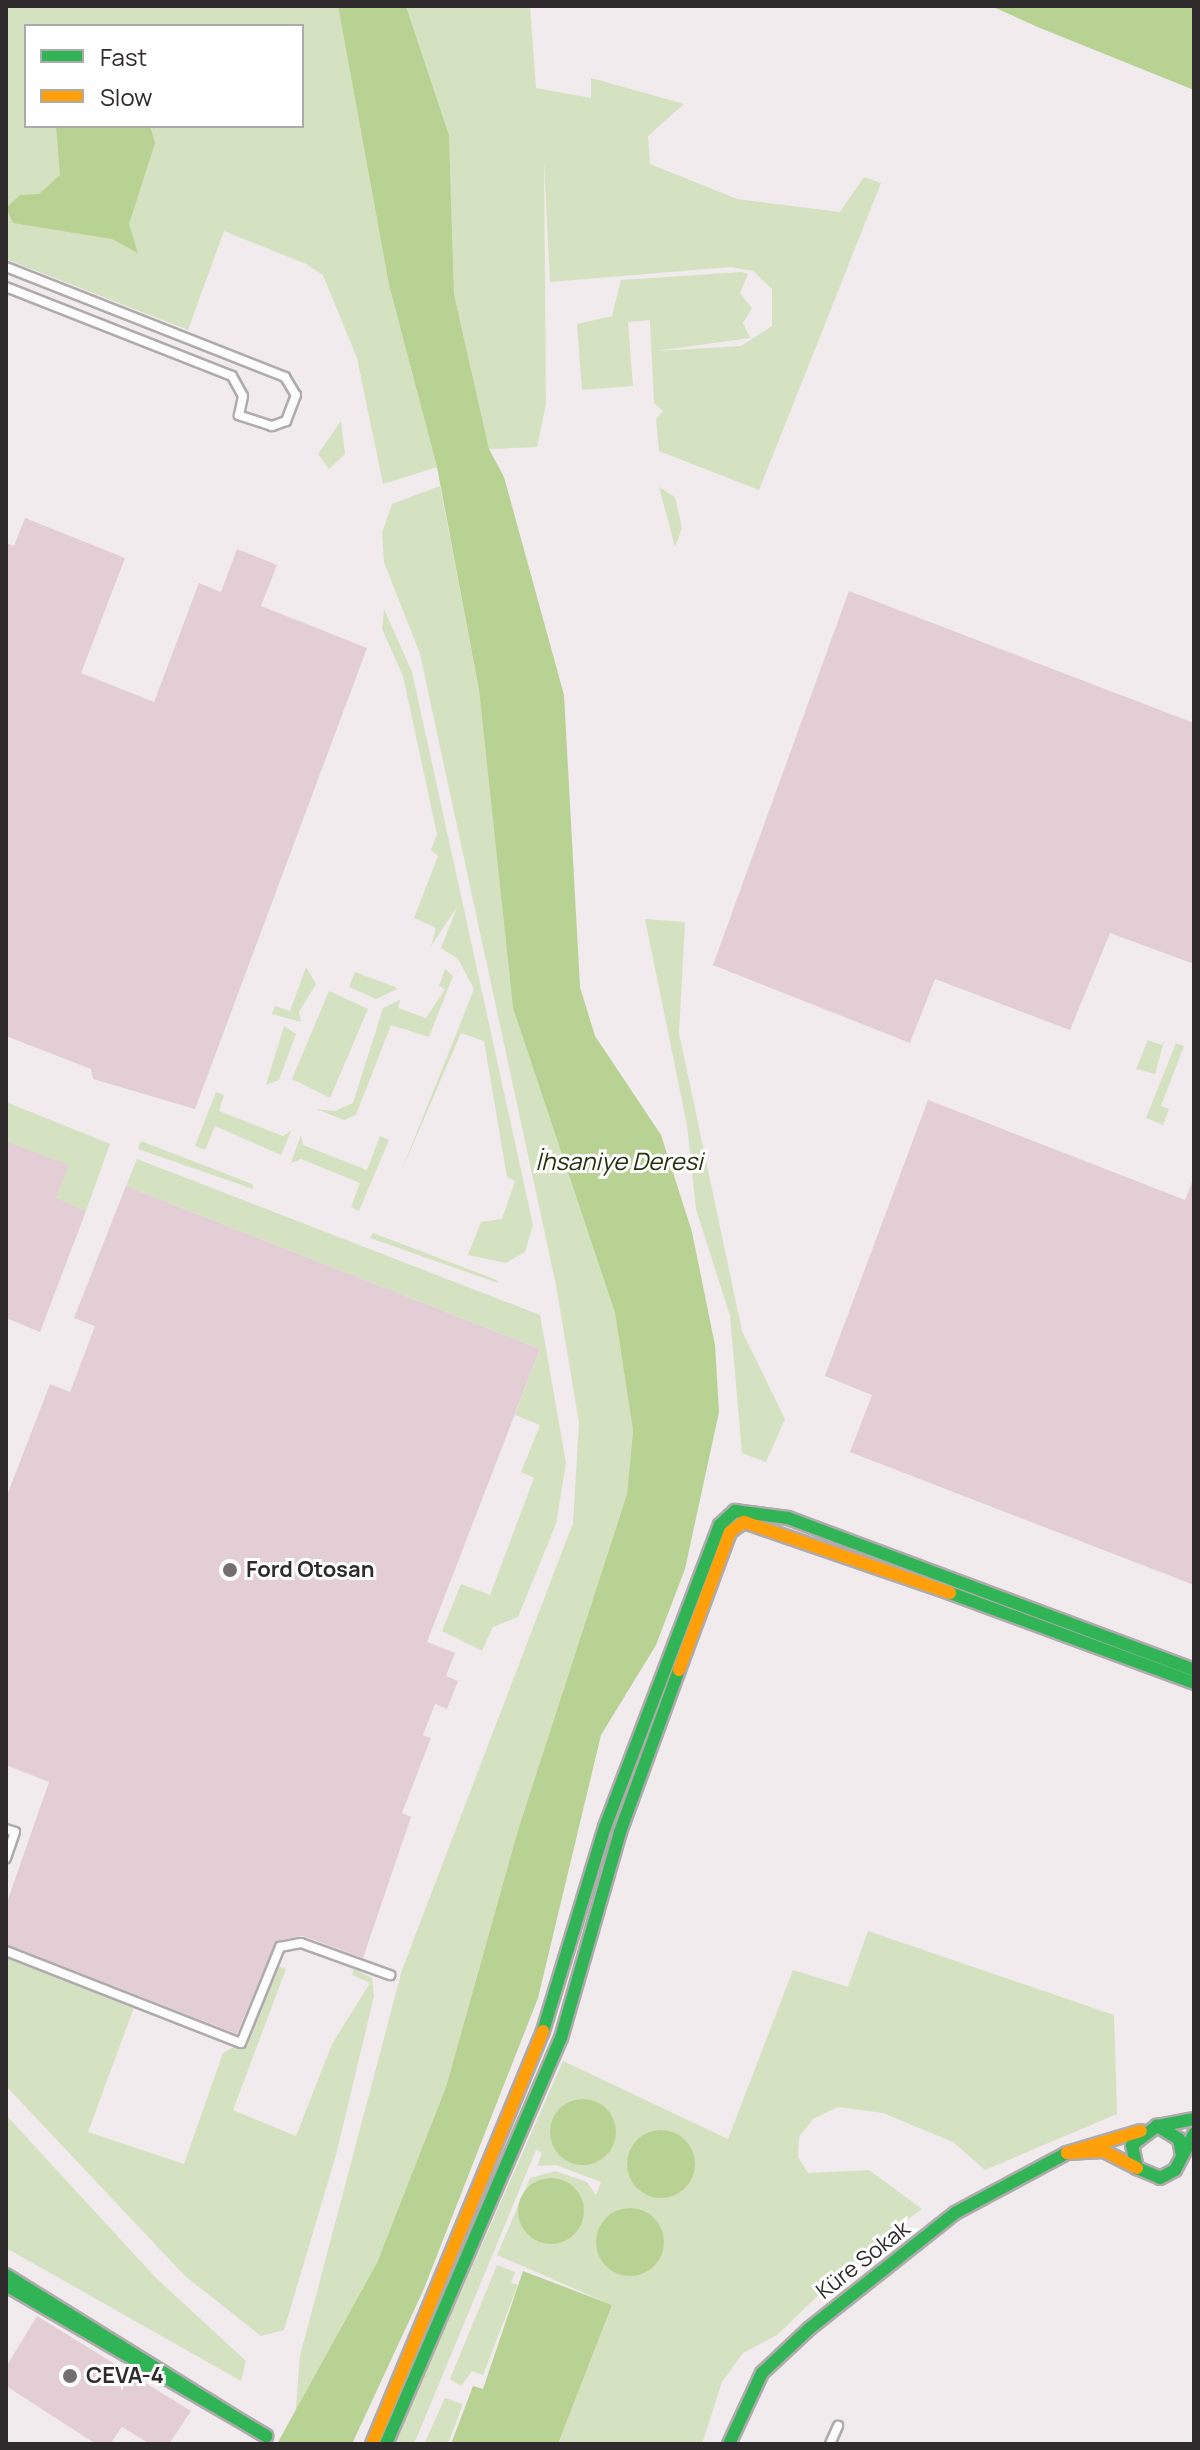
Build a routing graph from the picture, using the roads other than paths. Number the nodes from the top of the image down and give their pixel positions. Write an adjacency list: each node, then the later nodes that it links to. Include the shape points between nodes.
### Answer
1 (6, 267): 2 (street, via 285,377 296,395 286,421 272,426 239,415 243,396 232,376)
2 (6, 287)
3 (1194, 1670): 21 (main road, via 788,1518 735,1511 720,1525 605,1827 559,1991)
4 (1194, 1683): 22 (main road, via 762,1524 744,1522 730,1532 620,1832 561,2038)
5 (6, 1829): 6 (street, via 15,1832)
6 (6, 1858)
7 (6, 1951): 8 (street, via 241,2043 280,1947 301,1943)
8 (390, 1975)
9 (1194, 2119): 10 (main road)
10 (1157, 2126): 11 (main road); 14 (main road, via 1179,2139)
11 (1141, 2131): 13 (main road, Küre Sokak); 15 (main road, via 1132,2145)
12 (1194, 2134): 14 (main road)
13 (1067, 2153): 15 (main road, via 1103,2151); 23 (main road, Küre Sokak, via 955,2213 810,2328 762,2373)
14 (1182, 2155): 15 (main road, via 1168,2175)
15 (1137, 2168)
16 (7, 2285): 18 (main road); 19 (main road)
17 (838, 2426): 24 (street)
18 (249, 2430): 19 (main road); 20 (main road)
19 (264, 2440)
20 (245, 2444)
21 (372, 2444)
22 (386, 2444)
23 (729, 2444)
24 (830, 2444)

